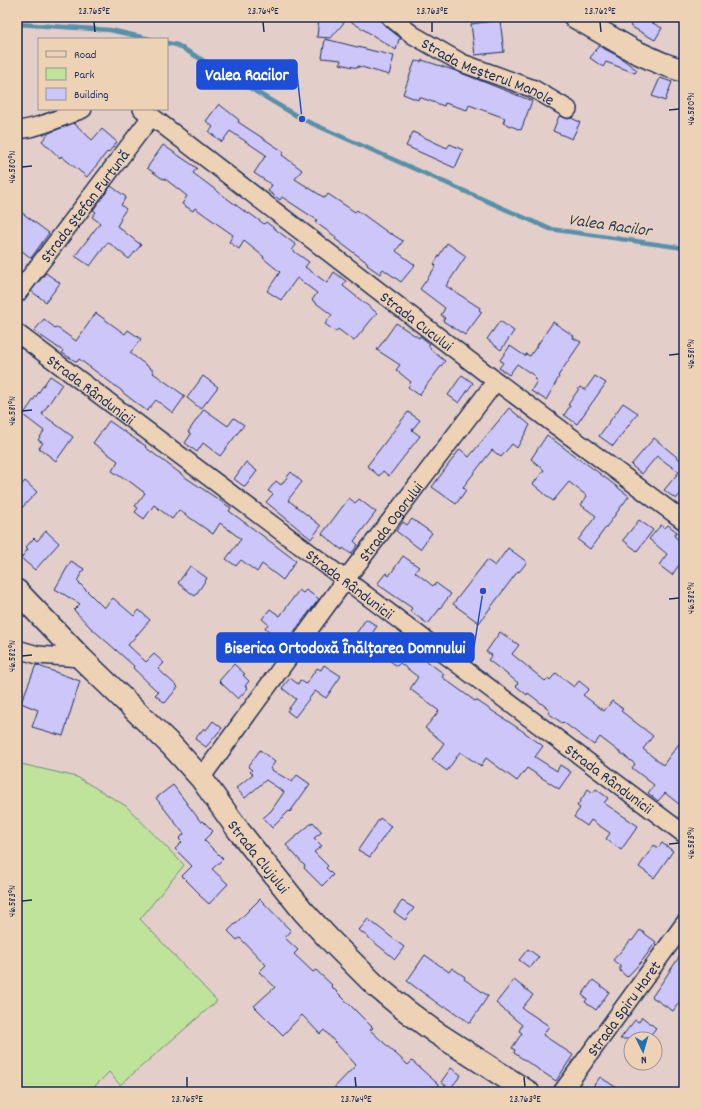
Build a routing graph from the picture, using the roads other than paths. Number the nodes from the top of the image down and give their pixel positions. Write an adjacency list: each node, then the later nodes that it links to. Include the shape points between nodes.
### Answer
1 (390, 17): 4 (street, Strada Meșterul Manole, via 413,35 462,63 534,89)
2 (576, 17): 3 (main road, via 634,51)
3 (684, 71)
4 (568, 109)
5 (80, 110): 7 (street, via 41,125)
6 (147, 113): 8 (street, Strada Ștefan Furtună); 10 (street, Strada Cucului)
7 (17, 130)
8 (17, 294)
9 (17, 333): 12 (street, Strada Rândunicii)
10 (496, 381): 11 (street, Strada Cucului); 12 (street, Strada Ogorului)
11 (684, 522)
12 (346, 579): 16 (street, Strada Ogorului); 17 (street, Strada Rândunicii)
13 (17, 591): 15 (main road, Strada Clujului)
14 (17, 649): 15 (street, via 38,654)
15 (81, 658): 16 (main road, Strada Clujului, via 172,746)
16 (201, 778): 19 (main road, Strada Clujului, via 239,831 303,911 375,985 404,1010 444,1038)
17 (684, 834)
18 (684, 924): 20 (street, Strada Spiru Haret)
19 (528, 1092)
20 (562, 1092)

